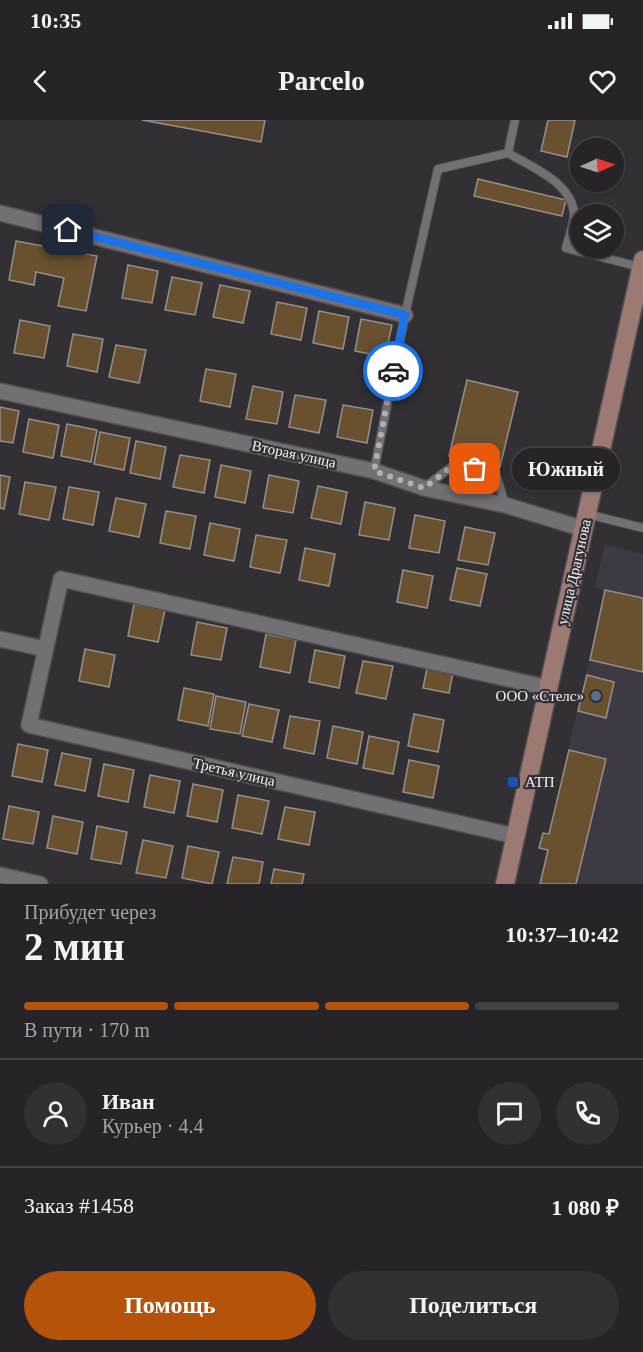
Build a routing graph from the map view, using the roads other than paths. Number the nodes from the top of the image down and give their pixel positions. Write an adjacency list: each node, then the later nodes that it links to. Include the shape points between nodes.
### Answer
1 (515, 120): 2 (lane)
2 (508, 153): 4 (lane, via 563,188 570,199 574,218 566,248); 5 (lane, via 438,170)
3 (0, 213): 5 (street)
4 (642, 264): 10 (main road, улица Драгунова)
5 (405, 315): 7 (lane)
6 (0, 391): 7 (street, Вторая улица)
7 (374, 471): 8 (street, Вторая улица)
8 (424, 488): 9 (street, Вторая улица); 9 (lane, via 454,465 496,474)
9 (505, 505): 10 (street, Вторая улица)
10 (586, 522): 11 (lane); 14 (main road, улица Драгунова)
11 (643, 528)
12 (0, 639): 13 (street)
13 (45, 649): 14 (street, Третья улица, via 61,579); 15 (street, Третья улица, via 29,725)
14 (549, 688): 15 (main road, улица Драгунова)
15 (515, 836): 18 (main road, улица Драгунова)
16 (0, 875): 17 (street)
17 (40, 884)
18 (505, 884)

